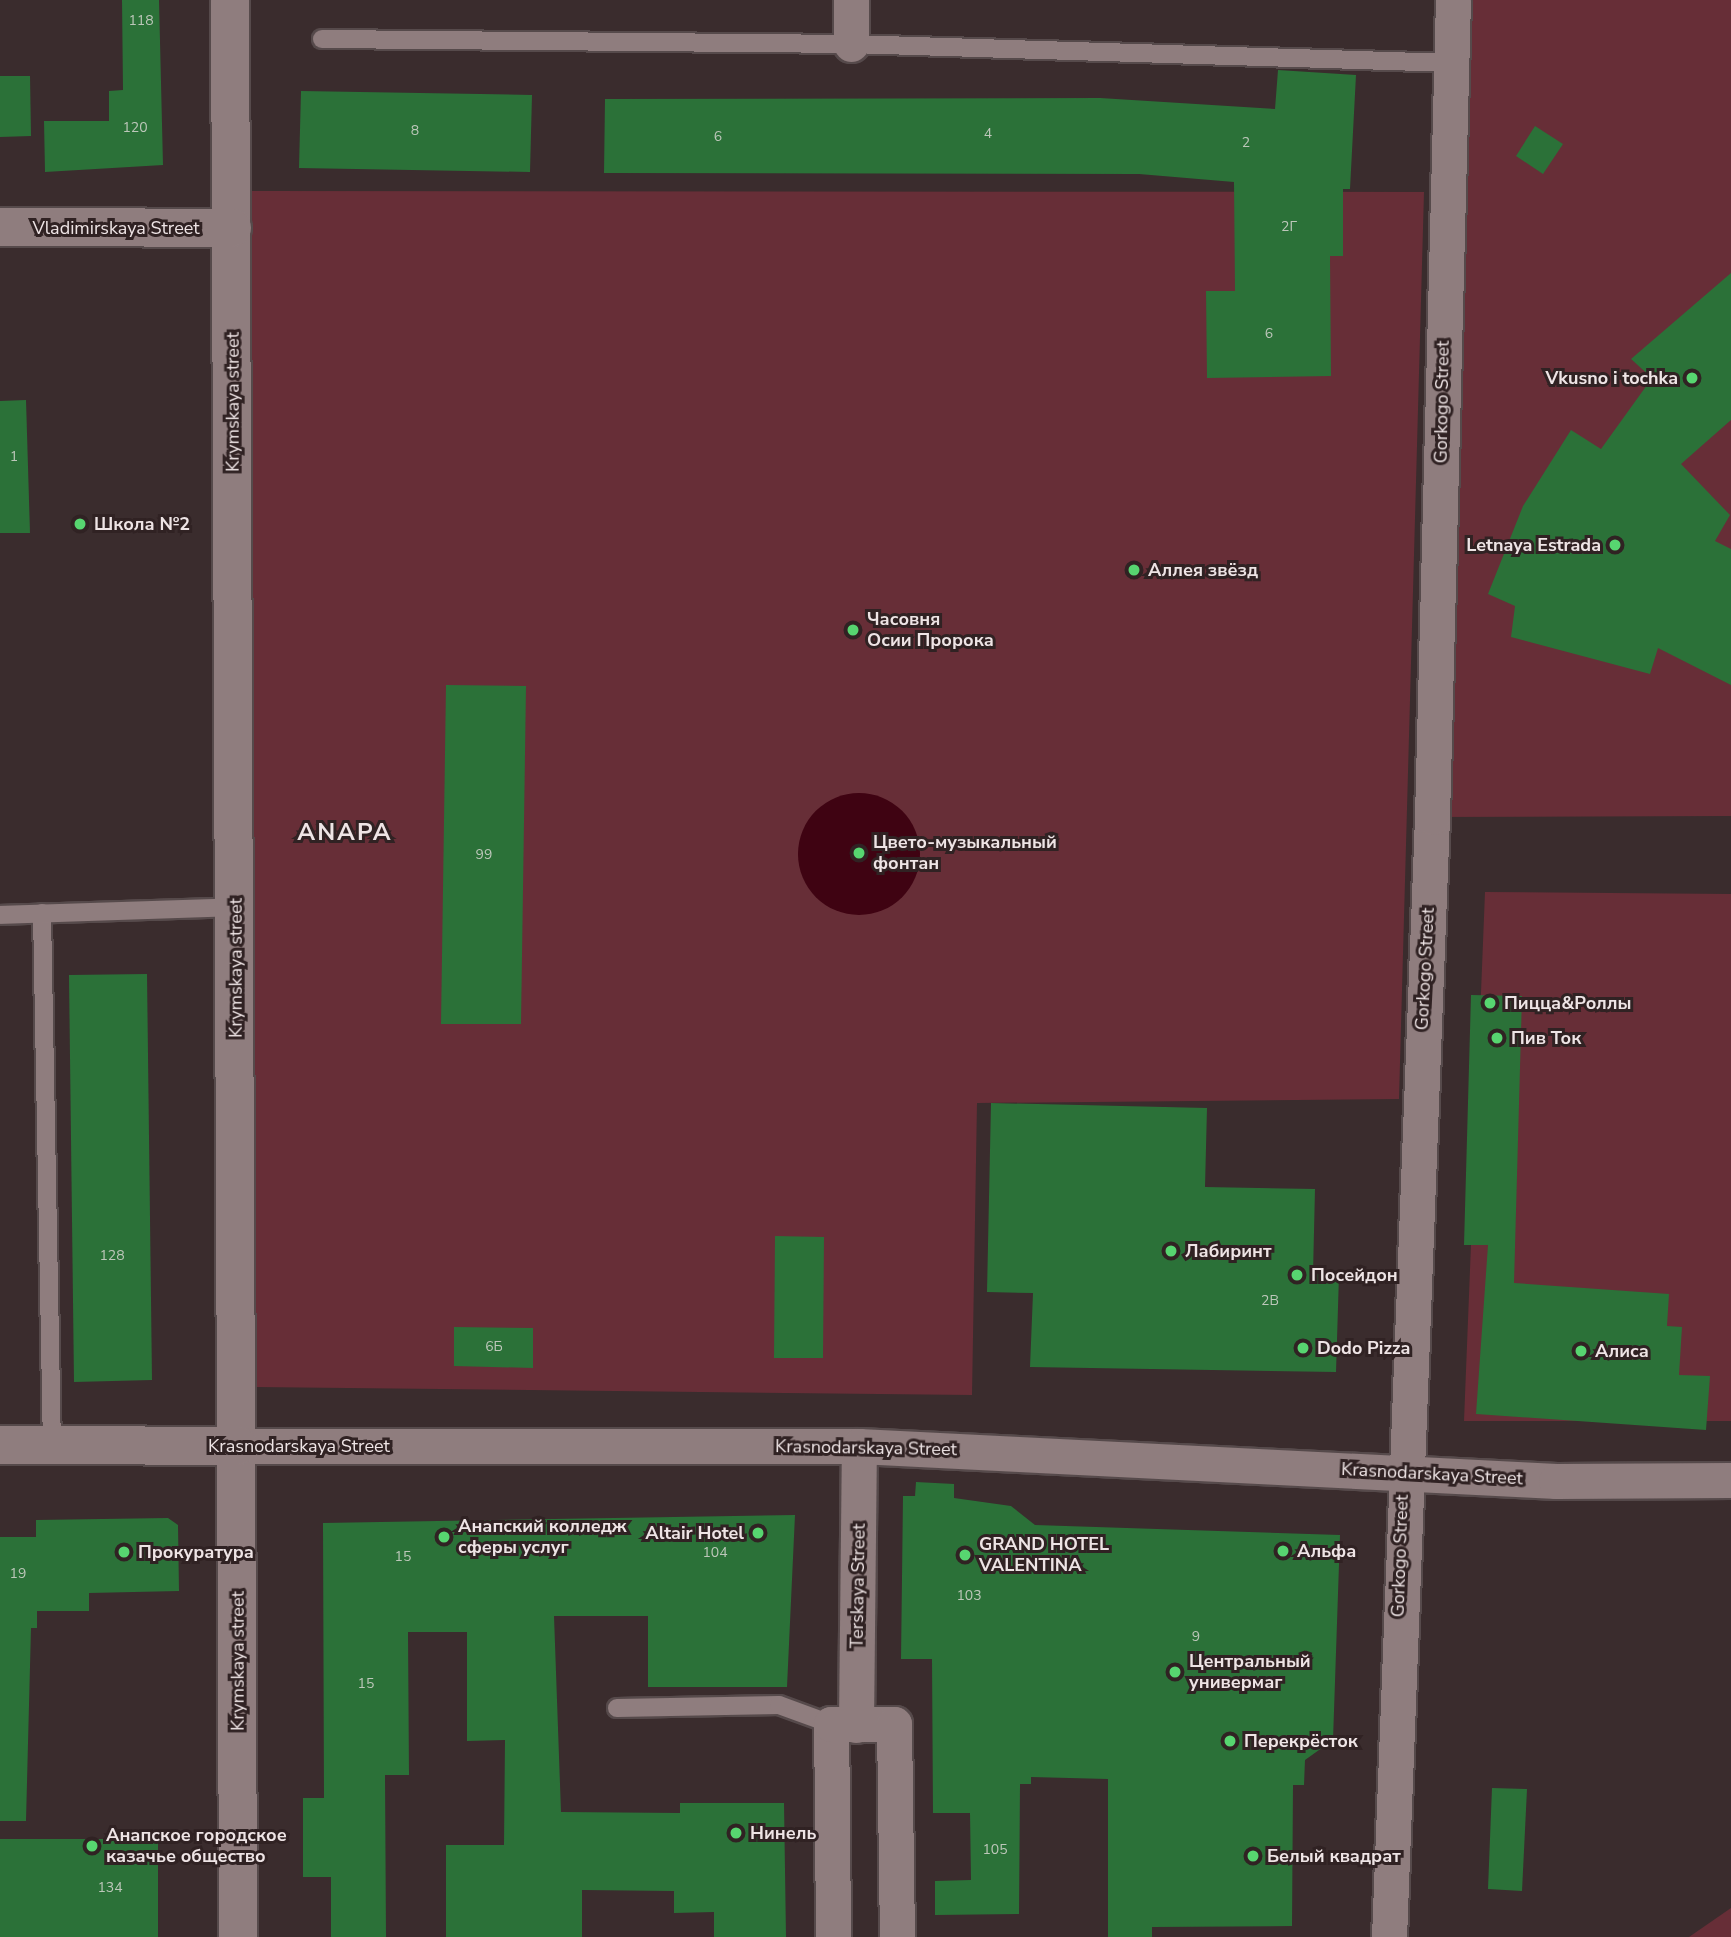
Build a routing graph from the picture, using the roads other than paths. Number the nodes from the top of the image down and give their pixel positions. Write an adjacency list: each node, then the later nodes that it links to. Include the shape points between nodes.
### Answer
1 (230, 0): 8 (street, Krymskaya street)
2 (851, 0): 5 (street)
3 (1453, 0): 6 (street, Gorkogo Street)
4 (322, 39): 5 (lane)
5 (851, 44): 6 (lane)
6 (1451, 63): 16 (street, Gorkogo Street, via 1432,817)
7 (0, 227): 8 (street, Vladimirskaya Street)
8 (232, 228): 9 (street, Krymskaya street)
9 (236, 907): 10 (lane); 14 (street, Krymskaya street)
10 (42, 914): 11 (lane); 13 (lane)
11 (0, 915)
12 (0, 1445): 13 (street, Krasnodarskaya Street)
13 (52, 1446): 14 (street, Krasnodarskaya Street)
14 (238, 1446): 15 (street, Krasnodarskaya Street); 20 (street, Krymskaya street)
15 (859, 1446): 16 (street, Krasnodarskaya Street); 19 (street, Terskaya Street)
16 (1403, 1472): 17 (street, Krasnodarskaya Street, via 1556,1481); 23 (street, Gorkogo Street)
17 (1731, 1480)
18 (617, 1708): 19 (lane, via 779,1705)
19 (843, 1725): 21 (street, Terskaya Street); 22 (street, via 894,1724)
20 (238, 1937)
21 (833, 1937)
22 (897, 1937)
23 (1389, 1937)

